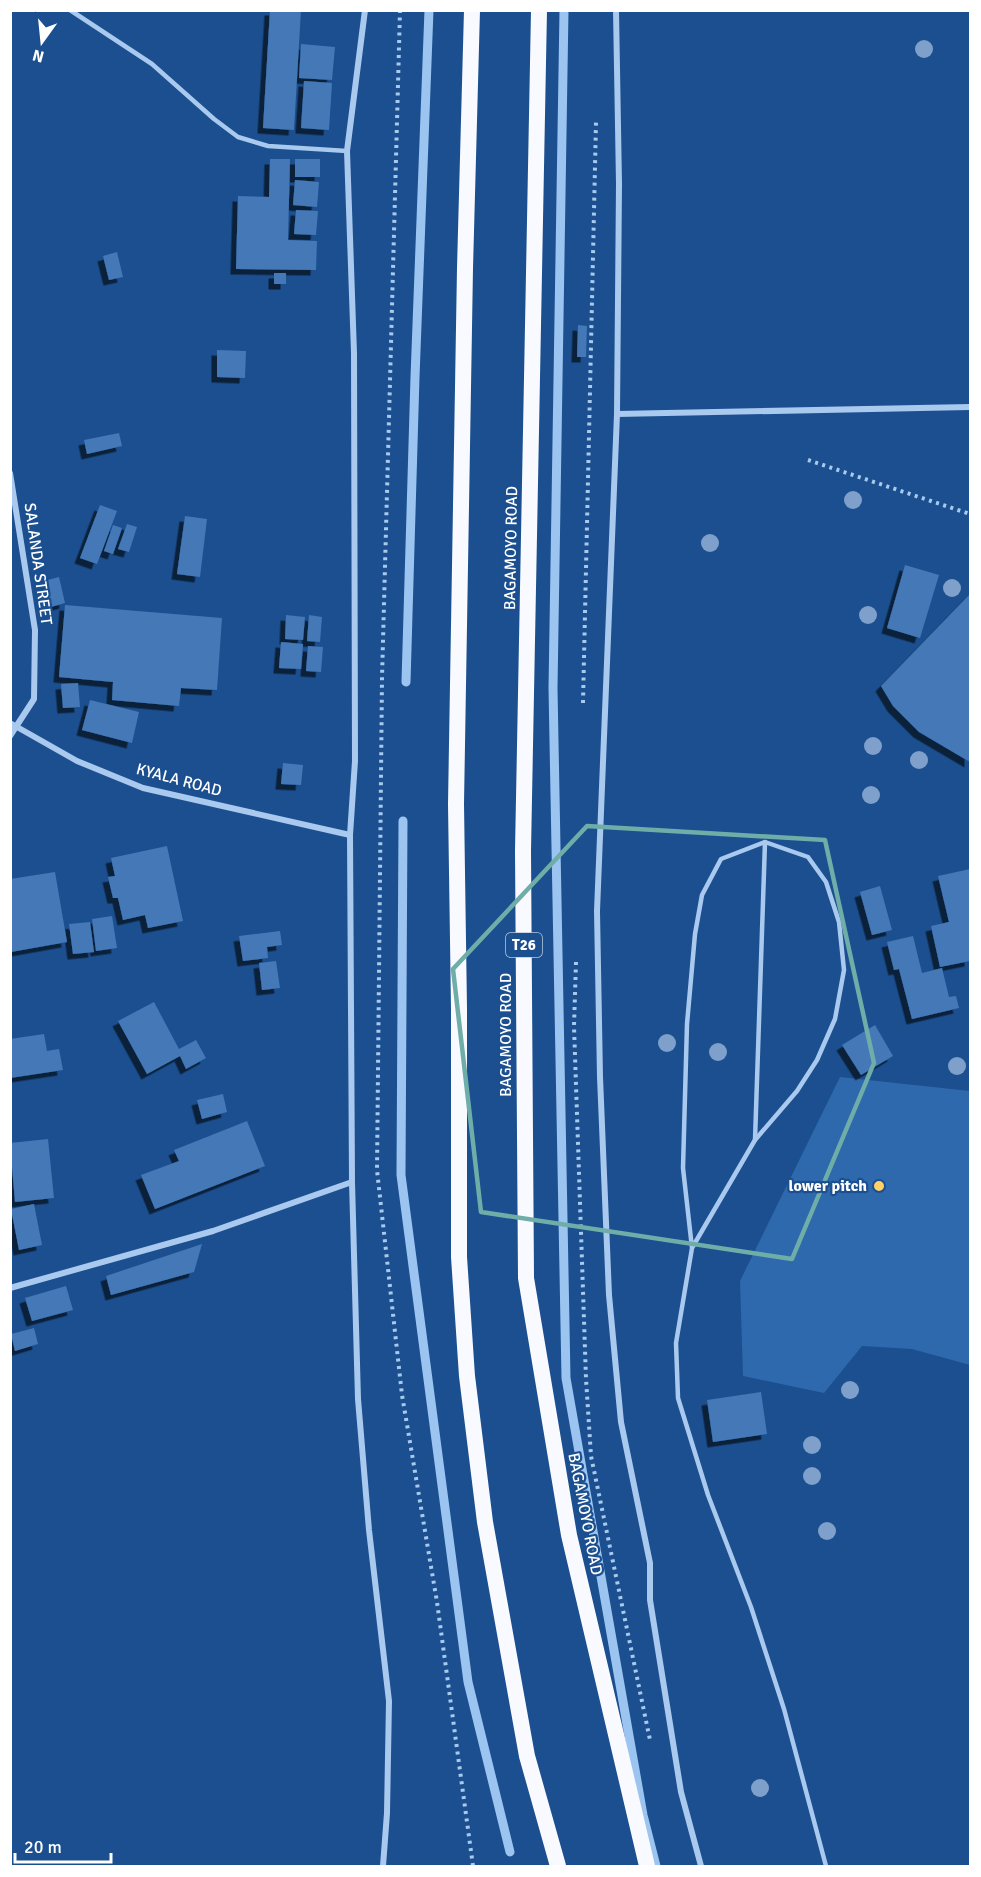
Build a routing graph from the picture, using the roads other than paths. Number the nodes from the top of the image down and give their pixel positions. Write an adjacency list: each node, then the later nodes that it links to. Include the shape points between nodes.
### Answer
1 (70, 10): 6 (lane, via 152,64 238,137 268,146)
2 (365, 10): 6 (street)
3 (472, 10): 19 (highway, via 456,804 459,1257 467,1376 485,1522 527,1756)
4 (539, 10): 20 (highway, BAGAMOYO ROAD / T26, via 523,851 526,1278 569,1535)
5 (616, 10): 8 (street)
6 (347, 151): 12 (street, via 354,365 355,760)
7 (970, 407): 8 (street)
8 (617, 414): 21 (street, via 597,911 609,1295 621,1422 650,1563 650,1600 681,1792)
9 (10, 473): 10 (street, SALANDA STREET, via 35,630 34,699)
10 (14, 725): 11 (street, SALANDA STREET); 12 (street, KYALA ROAD, via 77,760 143,788)
11 (10, 736)
12 (350, 835): 15 (street)
13 (765, 842): 14 (lane); 14 (lane, via 808,857 826,882 839,922 844,970 835,1019 817,1060 797,1091); 16 (lane, via 721,859 702,895 687,1024 683,1167)
14 (754, 1140): 16 (lane)
15 (352, 1182): 17 (street, via 213,1231); 18 (street, via 358,1399 389,1701)
16 (692, 1248): 22 (lane, via 676,1343 678,1398 708,1496 784,1709)
17 (10, 1288)
18 (383, 1866)
19 (558, 1866)
20 (647, 1866)
21 (701, 1866)
22 (826, 1866)

